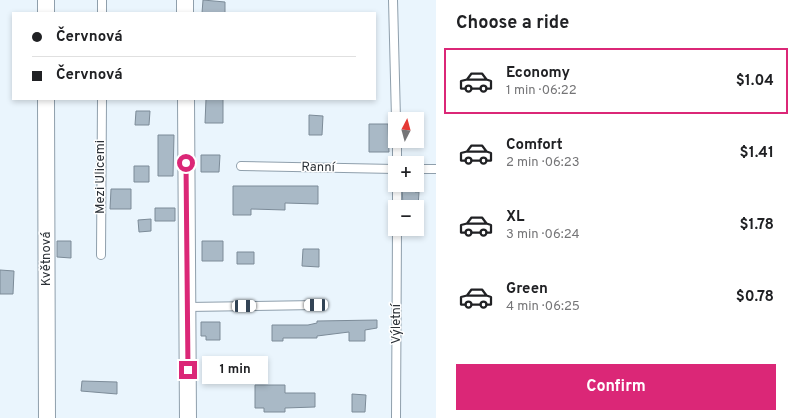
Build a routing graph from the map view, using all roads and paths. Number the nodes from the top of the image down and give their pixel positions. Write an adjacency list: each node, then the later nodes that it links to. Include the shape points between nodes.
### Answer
1 (46, 0): 5 (street)
2 (102, 0): 6 (lane)
3 (185, 0): 7 (street)
4 (393, 0): 11 (lane)
5 (46, 12)
6 (102, 12)
7 (185, 12)
8 (46, 100): 20 (street, Květnová)
9 (102, 100): 17 (lane, Mezi Ulicemi)
10 (186, 100): 19 (street)
11 (396, 112)
12 (241, 166): 13 (lane, Ranní)
13 (388, 169)
14 (424, 169): 15 (lane)
15 (436, 169)
16 (397, 236): 22 (lane, Výletní)
17 (101, 255)
18 (316, 305): 19 (lane)
19 (187, 307): 21 (street)
20 (47, 418)
21 (188, 418)
22 (396, 418)

